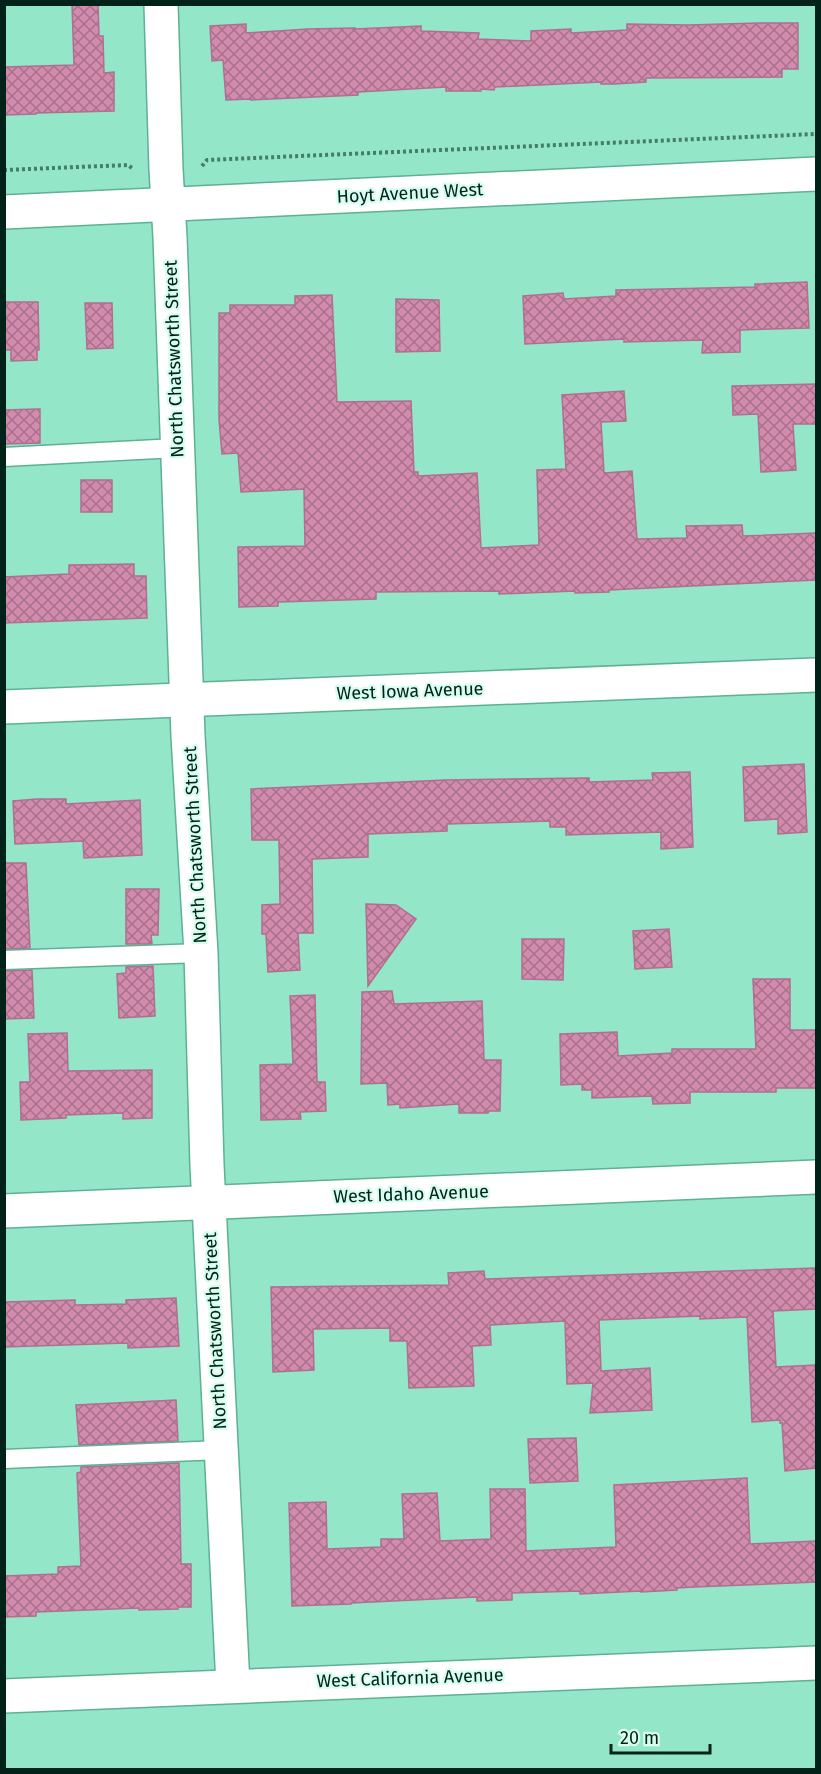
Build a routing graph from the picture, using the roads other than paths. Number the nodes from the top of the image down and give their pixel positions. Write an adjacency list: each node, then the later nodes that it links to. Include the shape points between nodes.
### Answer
1 (161, 4): 3 (street, North Chatsworth Street)
2 (816, 174): 3 (street, Hoyt Avenue West)
3 (168, 204): 4 (street, Hoyt Avenue West); 5 (street, North Chatsworth Street)
4 (4, 212)
5 (177, 448): 6 (lane); 8 (street, North Chatsworth Street)
6 (4, 457)
7 (816, 675): 8 (street, West Iowa Avenue)
8 (187, 700): 9 (street, West Iowa Avenue); 10 (street, North Chatsworth Street)
9 (4, 707)
10 (201, 953): 11 (lane); 13 (street, North Chatsworth Street)
11 (4, 960)
12 (816, 1177): 13 (street, West Idaho Avenue)
13 (209, 1202): 14 (street, West Idaho Avenue); 15 (street, North Chatsworth Street)
14 (4, 1211)
15 (221, 1450): 16 (lane); 18 (street, North Chatsworth Street)
16 (4, 1459)
17 (816, 1663): 18 (street, West California Avenue)
18 (232, 1685): 19 (street, West California Avenue)
19 (4, 1696)

